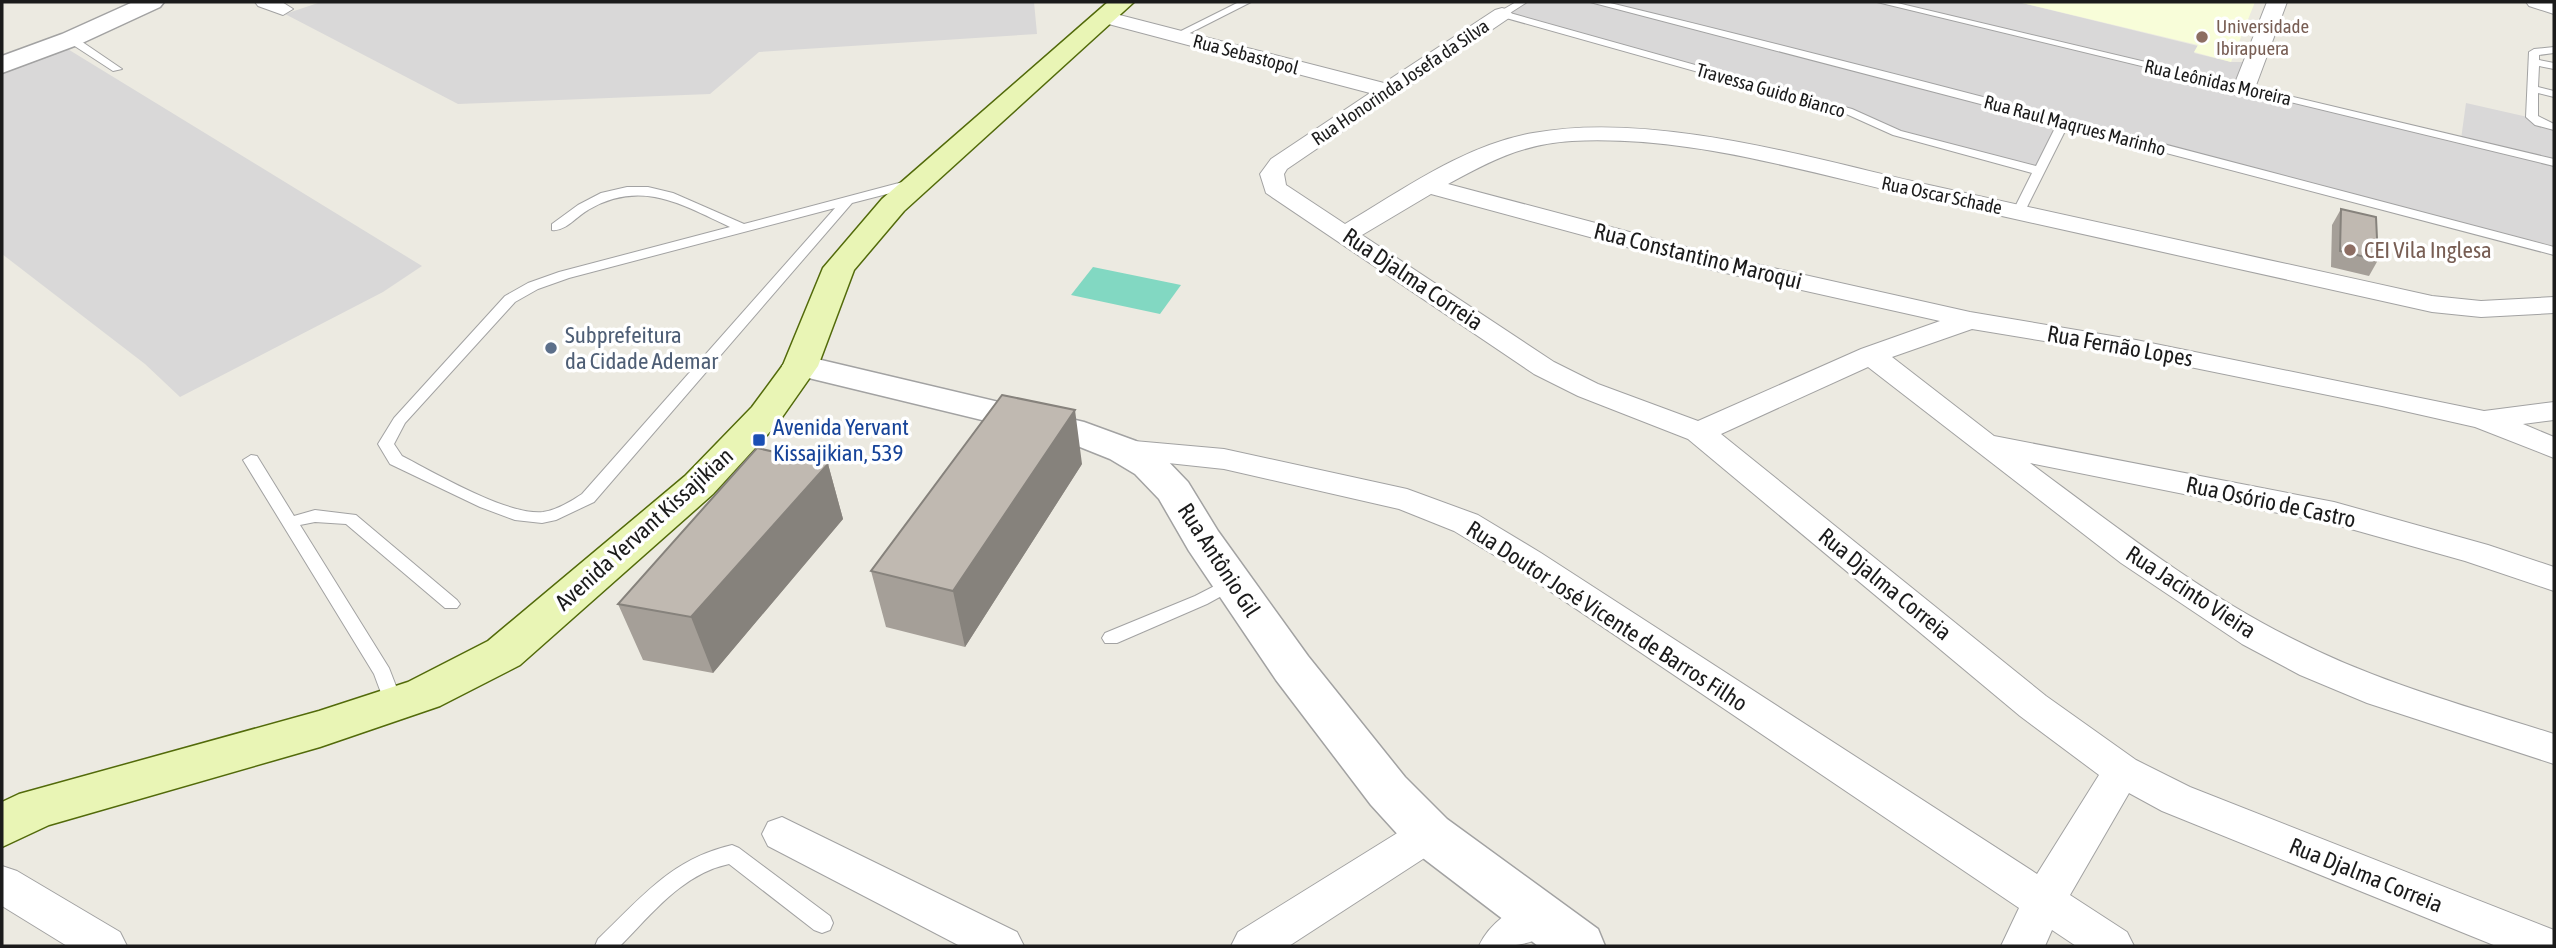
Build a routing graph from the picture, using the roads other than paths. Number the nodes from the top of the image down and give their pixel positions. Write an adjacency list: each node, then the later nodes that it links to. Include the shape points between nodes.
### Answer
1 (130, 2): 15 (street)
2 (152, 2): 13 (street)
3 (1246, 2): 12 (lane)
4 (1522, 2): 11 (lane, Rua Honorinda Josefa da Silva)
5 (1595, 2): 24 (lane, Rua Raul Maqrues Marinho)
6 (1882, 2): 20 (lane, Rua Leônidas Moreira)
7 (2277, 2): 20 (street)
8 (2536, 2): 9 (street)
9 (2554, 8)
10 (1113, 10): 12 (street, Rua Sebastopol); 31 (main road, Avenida Yervant Kissajikian)
11 (1502, 14): 22 (street, Rua Honorinda Josefa da Silva); 30 (lane, Travessa Guido Bianco, via 1848,111 1897,133)
12 (1176, 36): 22 (street, Rua Sebastopol)
13 (71, 39): 17 (street); 19 (lane)
14 (2554, 50): 16 (lane, via 2535,52)
15 (2, 56)
16 (2534, 62): 18 (lane); 21 (lane)
17 (2, 65)
18 (2554, 66)
19 (117, 69)
20 (2244, 88): 28 (lane, Rua Leônidas Moreira)
21 (2533, 89): 23 (lane); 25 (lane, via 2532,117)
22 (1388, 91): 29 (street, Rua Honorinda Josefa da Silva)
23 (2554, 94)
24 (2064, 122): 30 (lane); 38 (lane, Rua Raul Maqrues Marinho)
25 (2554, 127)
26 (2539, 134): 27 (lane)
27 (2554, 138)
28 (2554, 163)
29 (1279, 164): 37 (street, Rua Djalma Correia, via 1272,173 1275,188)
30 (2039, 171): 34 (lane)
31 (920, 181): 33 (lane); 42 (main road, Avenida Yervant Kissajikian, via 839,268)
32 (1427, 186): 34 (street, Rua Oscar Schade, via 1493,151 1535,139 1641,135 1715,146); 37 (street, Rua Oscar Schade); 40 (street, Rua Constantino Maroqui, via 1717,263)
33 (848, 200): 36 (lane); 36 (lane, via 588,498 568,512 542,518 515,517 396,460 386,444 399,421 510,299 564,275)
34 (2019, 211): 39 (street, Rua Oscar Schade, via 2432,304 2481,309)
35 (556, 227): 36 (lane, via 598,198 629,190 660,191)
36 (742, 228)
37 (1346, 233): 45 (street, Rua Djalma Correia, via 1544,368 1588,390)
38 (2554, 251)
39 (2554, 305)
40 (1970, 320): 41 (street, Rua Fernão Lopes); 44 (street, Rua Fernão Lopes, via 2136,348)
41 (1871, 355): 45 (street, Rua Fernão Lopes); 46 (street, Rua Jacinto Vieira)
42 (800, 366): 48 (street, Rua Antônio Gil, via 1071,430); 55 (main road, Avenida Yervant Kissajikian, via 765,415 699,485 505,653 425,694)
43 (2554, 411): 44 (street)
44 (2484, 420): 47 (street, Rua Fernão Lopes)
45 (1699, 432): 57 (street, Rua Djalma Correia, via 2033,706)
46 (1983, 443): 51 (street, Rua Osório de Castro, via 2334,513); 56 (street, Rua Jacinto Vieira, via 2168,581 2282,650 2371,688)
47 (2554, 448)
48 (1123, 450): 52 (street, Rua Antônio Gil, via 1149,465 1174,491); 62 (street, Rua Doutor José Vicente de Barros Filho, via 1224,459 1407,500 1466,523)
49 (251, 460): 50 (lane)
50 (290, 522): 53 (lane, via 315,516 350,519); 55 (lane, via 383,673)
51 (2554, 579)
52 (1232, 583): 54 (lane); 60 (street, Rua Antônio Gil, via 1372,771)
53 (451, 604)
54 (1111, 638)
55 (394, 704): 58 (main road, Avenida Yervant Kissajikian, via 36,808)
56 (2554, 749)
57 (2122, 771): 62 (street); 73 (street, Rua Djalma Correia, via 2176,799)
58 (2, 826)
59 (782, 834): 67 (street)
60 (1429, 834): 63 (street, Rua Antônio Gil); 68 (street)
61 (2, 884): 65 (street)
62 (2043, 902): 71 (street); 72 (street, Rua Doutor José Vicente de Barros Filho)
63 (1539, 916): 69 (street); 70 (street, Rua Antônio Gil)
64 (822, 922): 66 (lane, via 732,854 712,856 688,868)
65 (105, 946)
66 (606, 946)
67 (1002, 946)
68 (1253, 946)
69 (1501, 946)
70 (1579, 946)
71 (2022, 946)
72 (2112, 946)
73 (2545, 946)

